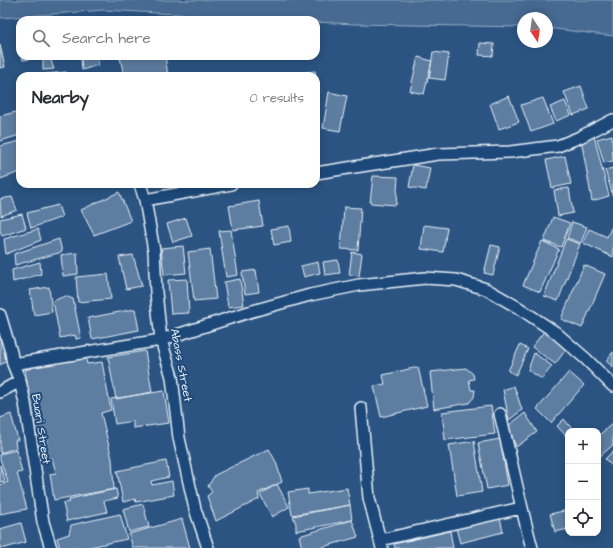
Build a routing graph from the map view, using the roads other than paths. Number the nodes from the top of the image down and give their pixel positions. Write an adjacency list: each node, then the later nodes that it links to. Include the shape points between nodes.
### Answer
1 (613, 120): 2 (street, via 558,146 510,152 438,154)
2 (320, 172)
3 (141, 188): 5 (street, Abass Street)
4 (209, 188): 5 (street)
5 (145, 200): 7 (street, Abass Street, via 154,251)
6 (0, 315): 8 (street, Buari Street)
7 (161, 340): 8 (street); 10 (street, via 310,295 359,285 425,278 456,280 486,289 555,332); 17 (street, Abass Street, via 172,377 180,438 195,509)
8 (13, 364): 9 (street, Buari Street)
9 (20, 381): 11 (street); 16 (street, Buari Street, via 43,522)
10 (613, 386)
11 (0, 392)
12 (362, 408): 15 (street, via 369,498)
13 (500, 414): 14 (street)
14 (521, 508): 15 (street); 18 (street)
15 (381, 544)
16 (51, 548)
17 (208, 548)
18 (532, 548)

